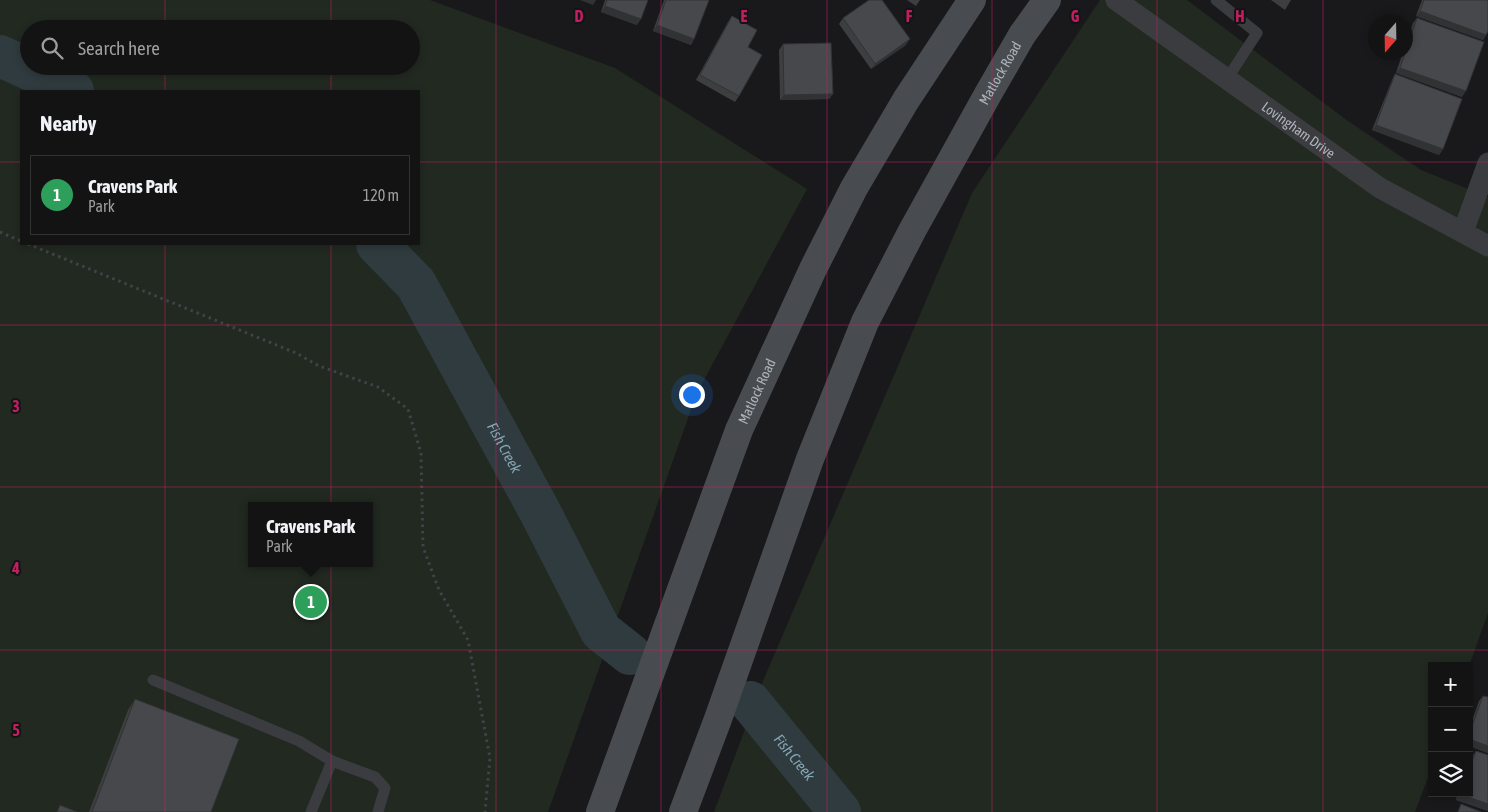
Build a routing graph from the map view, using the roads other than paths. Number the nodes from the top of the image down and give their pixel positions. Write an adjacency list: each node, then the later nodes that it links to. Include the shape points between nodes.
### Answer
1 (972, 0): 15 (main road, Matlock Road, via 854,188 739,430)
2 (1030, 0): 6 (main road, via 1007,40)
3 (1047, 0): 6 (main road, Matlock Road)
4 (1116, 0): 7 (street, Lovingham Drive)
5 (1216, 0): 7 (lane, via 1257,33)
6 (1007, 61): 16 (main road, Matlock Road, via 865,322 810,459)
7 (1227, 79): 9 (street, Lovingham Drive, via 1380,188)
8 (1488, 163): 9 (street)
9 (1462, 232): 10 (street, Lovingham Drive)
10 (1488, 246)
11 (153, 680): 12 (lane, via 298,741)
12 (332, 761): 13 (lane); 14 (lane, via 375,777 385,788)
13 (311, 812)
14 (378, 812)
15 (600, 812)
16 (683, 812)

